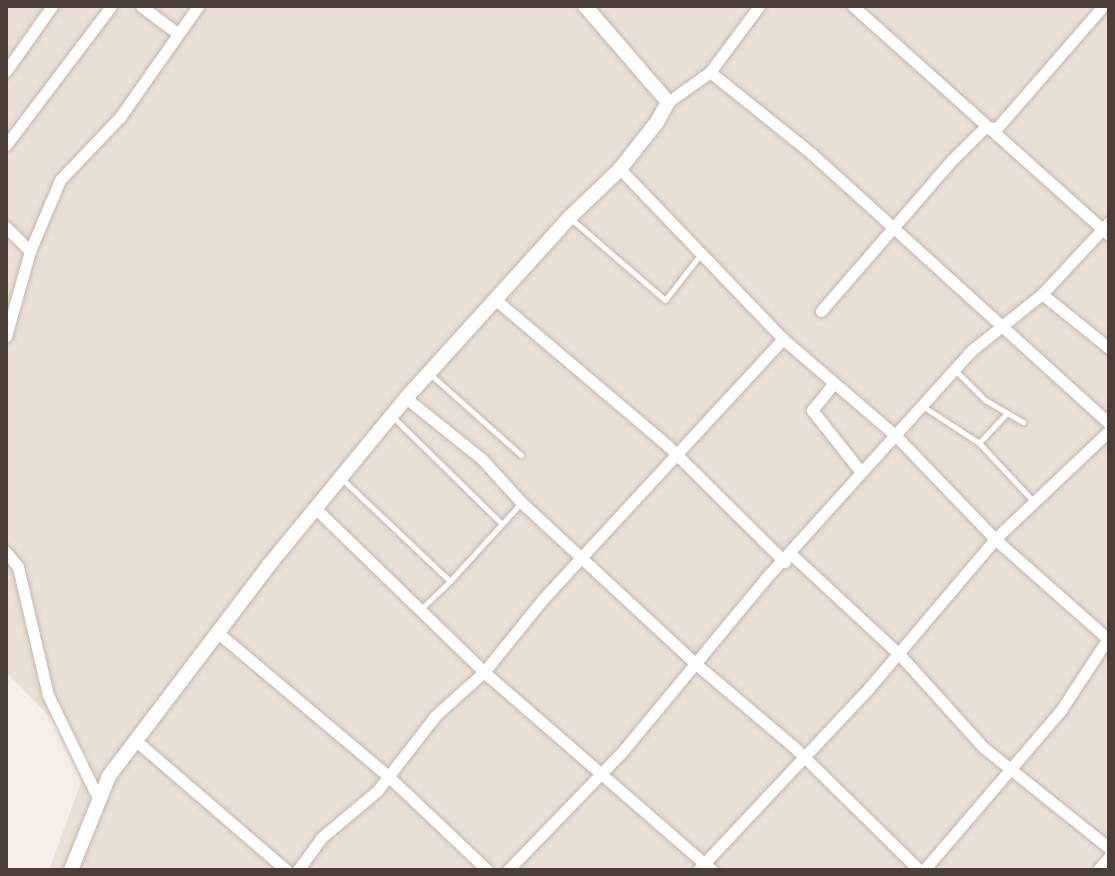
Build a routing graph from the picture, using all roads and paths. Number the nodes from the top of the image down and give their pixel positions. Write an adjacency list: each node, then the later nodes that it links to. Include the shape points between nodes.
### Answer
1 (52, 6): 10 (street)
2 (111, 6): 14 (street)
3 (141, 6): 9 (street)
4 (198, 6): 9 (street)
5 (585, 6): 12 (street)
6 (759, 6): 11 (street)
7 (853, 6): 13 (street)
8 (1103, 6): 13 (street, via 997,128)
9 (177, 33): 20 (street, via 120,117 60,180)
10 (6, 71)
11 (710, 72): 12 (street); 17 (street)
12 (668, 102): 15 (street)
13 (985, 127): 17 (street); 18 (street)
14 (6, 145)
15 (620, 169): 16 (street); 21 (street)
16 (570, 217): 21 (lane, via 665,300); 23 (street)
17 (891, 226): 24 (street); 25 (street)
18 (1107, 229): 22 (street)
19 (8, 234): 20 (street)
20 (30, 251): 26 (street)
21 (701, 254): 27 (street)
22 (1042, 294): 25 (street); 28 (street)
23 (496, 300): 30 (street); 42 (street)
24 (821, 311)
25 (1000, 323): 29 (street); 37 (street)
26 (6, 336)
27 (783, 339): 31 (street); 42 (street)
28 (1109, 348)
29 (955, 370): 33 (street); 34 (lane)
30 (429, 373): 32 (street); 41 (lane)
31 (834, 383): 39 (street); 43 (street, via 812,410)
32 (406, 398): 35 (street); 45 (street, via 482,459)
33 (924, 407): 39 (street); 40 (lane)
34 (1006, 414): 36 (lane); 40 (lane)
35 (392, 415): 44 (street); 48 (lane)
36 (1023, 422)
37 (1109, 423)
38 (1109, 431): 46 (street)
39 (895, 435): 43 (street); 49 (street)
40 (979, 443): 46 (lane)
41 (521, 455)
42 (677, 455): 51 (street); 52 (street)
43 (861, 472): 52 (street)
44 (341, 477): 47 (street); 53 (lane)
45 (521, 502): 48 (lane); 51 (street)
46 (1036, 504): 49 (street)
47 (314, 507): 54 (street); 55 (street)
48 (502, 524): 53 (lane)
49 (995, 539): 56 (street); 57 (street)
50 (6, 552): 65 (street, via 18,567 48,695)
51 (584, 558): 58 (street); 59 (street)
52 (788, 558): 57 (street); 58 (street)
53 (450, 581): 54 (lane)
54 (420, 609): 59 (street)
55 (217, 632): 60 (street); 64 (street)
56 (1108, 638): 62 (street, via 1061,710)
57 (899, 654): 61 (street); 62 (street, via 953,718)
58 (696, 664): 61 (street); 63 (street)
59 (484, 672): 63 (street); 64 (street, via 436,715)
60 (135, 740): 65 (street); 70 (street)
61 (804, 758): 68 (street); 74 (street)
62 (1009, 767): 66 (street); 74 (street)
63 (600, 773): 68 (street); 73 (street)
64 (388, 776): 71 (street, via 321,838); 72 (street)
65 (98, 798): 69 (street)
66 (1109, 848)
67 (1109, 857): 75 (street)
68 (705, 868)
69 (71, 870)
70 (286, 870)
71 (298, 870)
72 (487, 870)
73 (508, 870)
74 (922, 870)
75 (1098, 870)

